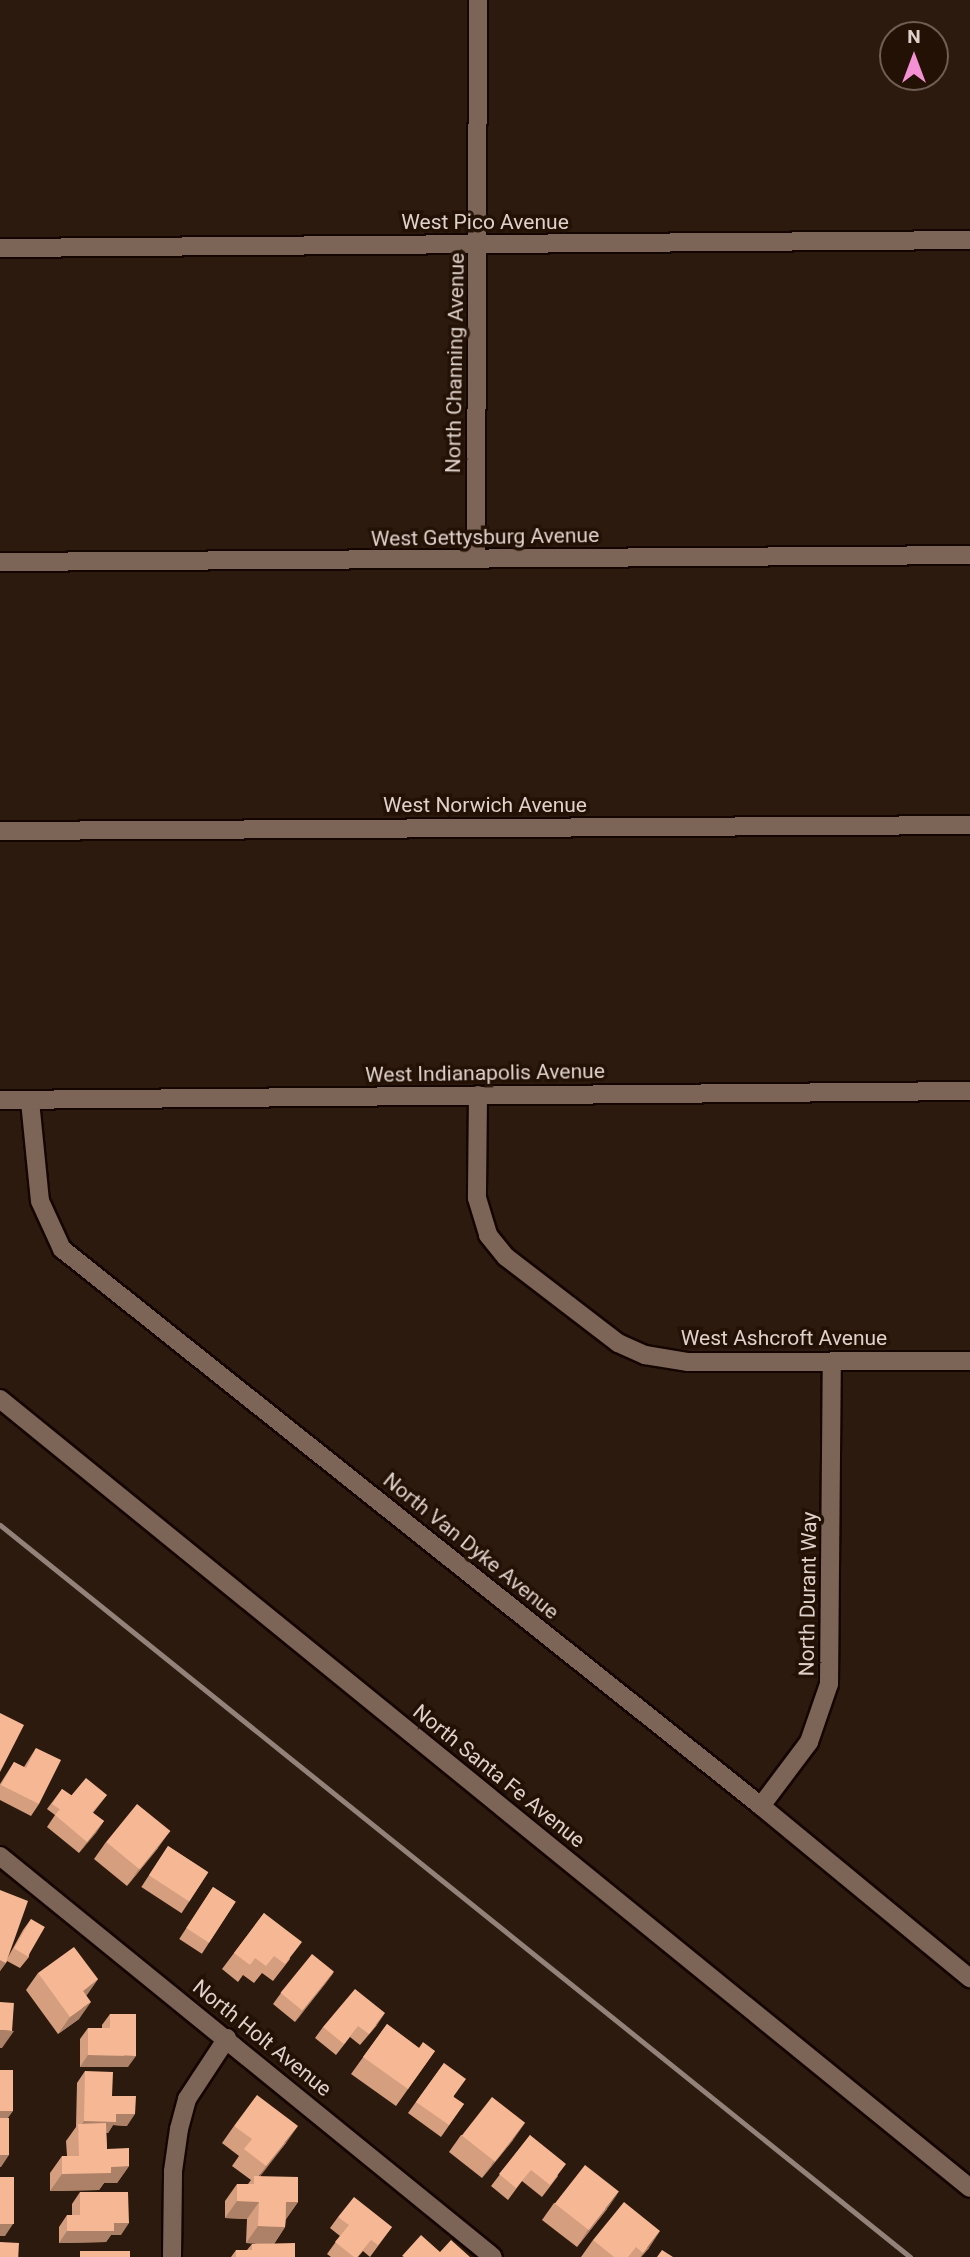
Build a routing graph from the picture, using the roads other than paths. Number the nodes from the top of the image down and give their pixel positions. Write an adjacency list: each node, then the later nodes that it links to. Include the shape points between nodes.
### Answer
1 (478, 0): 3 (street, North Channing Avenue)
2 (970, 240): 3 (street, West Pico Avenue)
3 (478, 244): 4 (street, West Pico Avenue); 6 (street, North Channing Avenue)
4 (0, 248)
5 (970, 555): 6 (street, West Gettysburg Avenue)
6 (476, 559): 7 (street, West Gettysburg Avenue)
7 (0, 562)
8 (970, 825): 9 (street, West Norwich Avenue)
9 (0, 831)
10 (970, 1091): 11 (street, West Indianapolis Avenue)
11 (478, 1095): 13 (street, West Indianapolis Avenue); 15 (street, West Ashcroft Avenue, via 477,1198 484,1228 506,1257 599,1331 636,1352 666,1360)
12 (0, 1101): 13 (street, West Indianapolis Avenue)
13 (30, 1101): 17 (street, North Van Dyke Avenue, via 40,1201 62,1249)
14 (970, 1361): 15 (street, West Ashcroft Avenue)
15 (832, 1363): 17 (street, North Durant Way, via 829,1684 809,1742)
16 (0, 1399): 21 (street, North Santa Fe Avenue)
17 (761, 1806): 19 (street, North Van Dyke Avenue)
18 (0, 1856): 20 (street, North Holt Avenue)
19 (970, 1978)
20 (227, 2038): 22 (street, via 187,2099 178,2129); 23 (street, North Holt Avenue)
21 (970, 2188)
22 (172, 2257)
23 (493, 2257)

